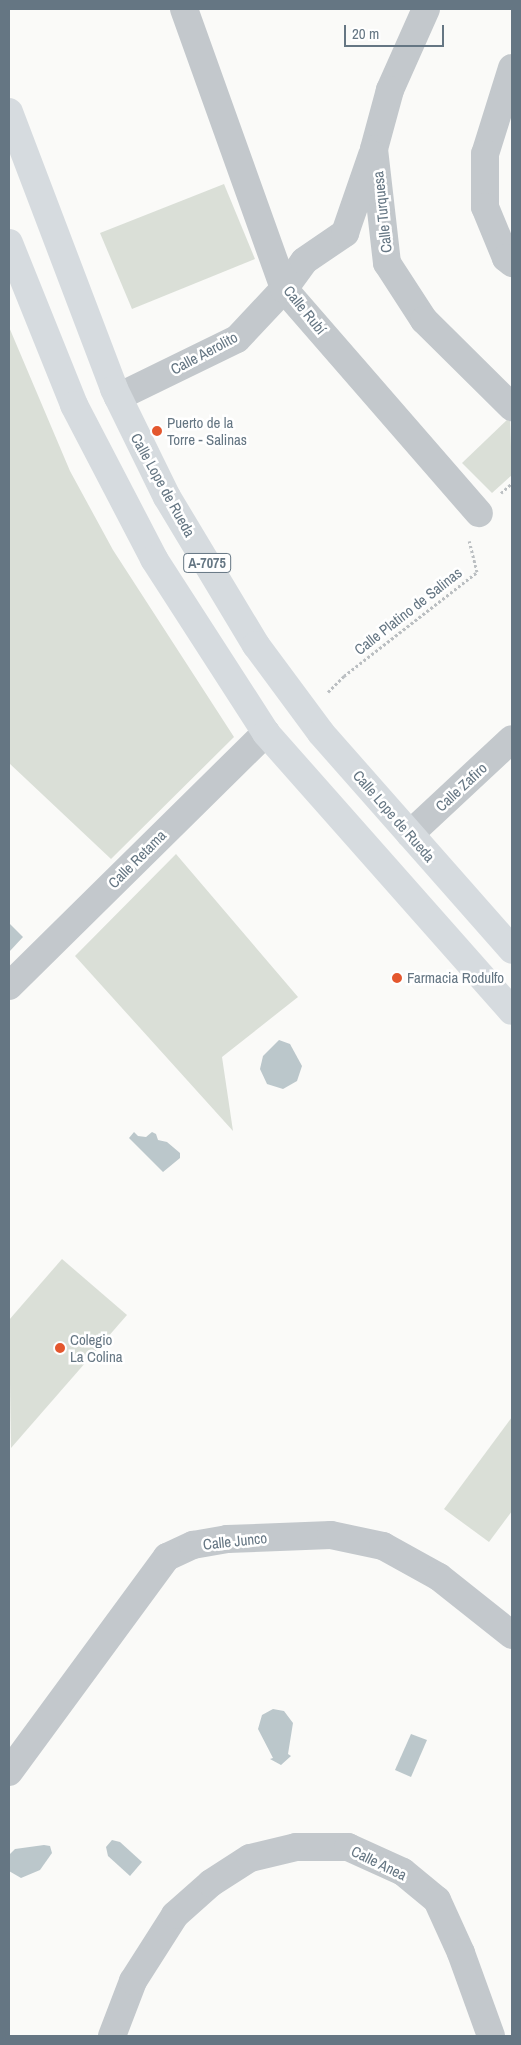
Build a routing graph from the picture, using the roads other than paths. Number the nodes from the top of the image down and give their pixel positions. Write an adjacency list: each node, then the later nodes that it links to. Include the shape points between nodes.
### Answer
1 (184, 9): 8 (street, Calle Rubí)
2 (426, 9): 5 (street, Calle Turquesa, via 390,90)
3 (512, 68): 7 (street, via 486,154 485,207 506,258)
4 (9, 112): 9 (main road, Calle Lope de Rueda / A-7075)
5 (374, 149): 8 (street, Calle Aerolito, via 345,233 304,260); 10 (street, Calle Turquesa, via 387,263 424,320)
6 (9, 243): 12 (main road, A-7075, via 74,405 150,551)
7 (512, 263)
8 (284, 289): 9 (street, Calle Aerolito, via 237,339); 11 (street, Calle Rubí)
9 (118, 397): 14 (main road, Calle Lope de Rueda / A-7075, via 177,514 256,645 307,714)
10 (512, 407)
11 (479, 513)
12 (266, 733): 16 (street, Calle Retama); 17 (main road, A-7075)
13 (512, 739): 14 (street, Calle Zafiro)
14 (410, 834): 15 (main road, Calle Lope de Rueda / A-7075)
15 (512, 950)
16 (9, 986)
17 (512, 1011)
18 (512, 1635): 19 (street, Calle Junco, via 439,1577 383,1546 331,1535 227,1538 193,1545 168,1557)
19 (9, 1772)
20 (112, 2036): 21 (street, Calle Anea, via 133,1981 175,1915 211,1883 250,1858 296,1847 348,1847 403,1872 437,1900 461,1952)
21 (491, 2036)

